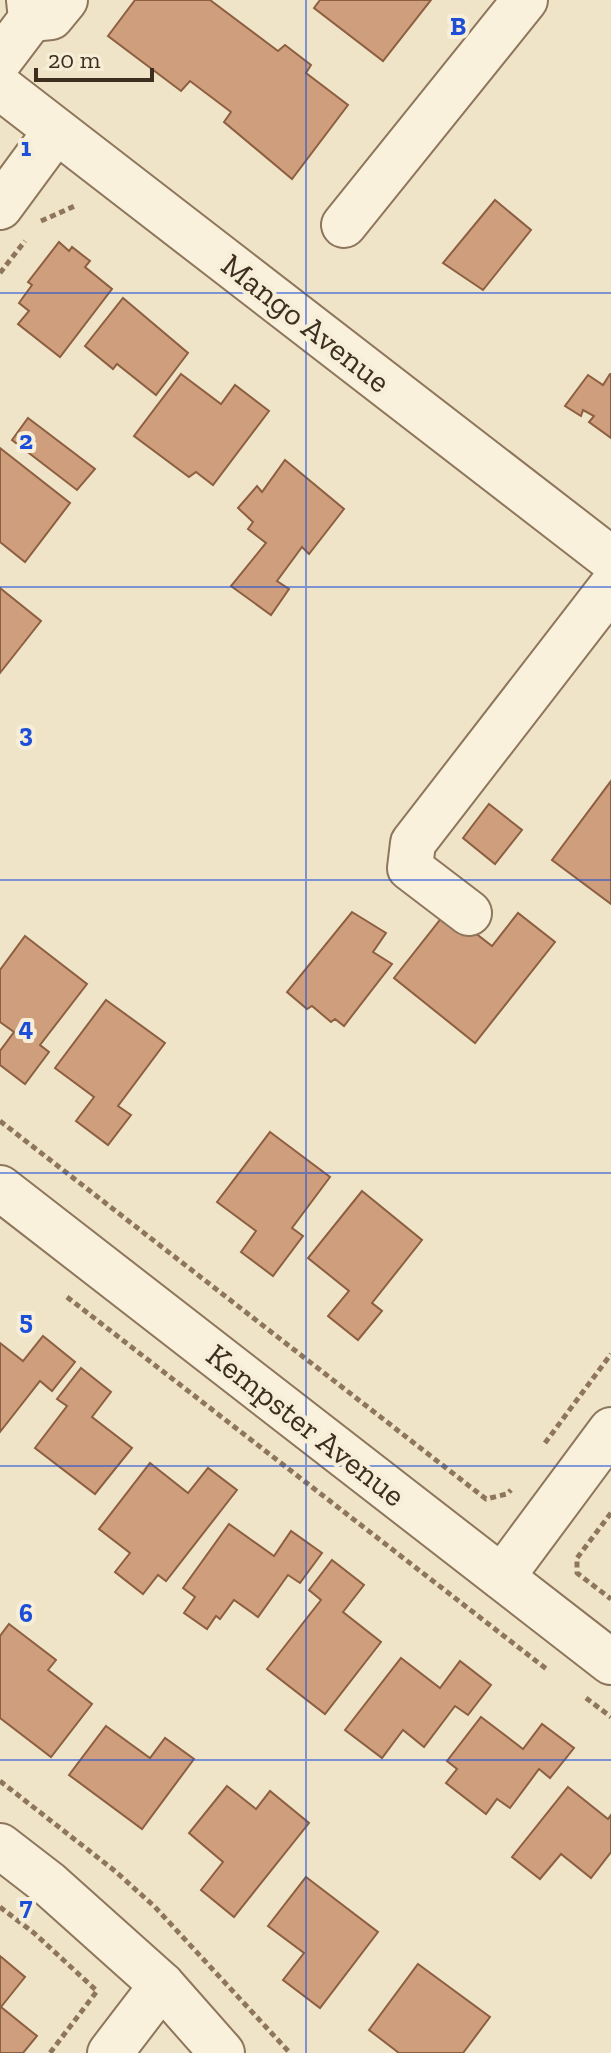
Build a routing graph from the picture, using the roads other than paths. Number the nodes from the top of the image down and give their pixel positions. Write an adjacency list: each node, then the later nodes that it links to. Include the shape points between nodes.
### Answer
1 (525, 0): 7 (street)
2 (42, 6): 3 (street)
3 (0, 60)
4 (0, 87): 5 (street, Mango Avenue)
5 (56, 131): 6 (street); 8 (street, Mango Avenue)
6 (0, 207)
7 (344, 225)
8 (611, 559)
9 (611, 587): 10 (street, via 413,843 410,868)
10 (469, 913)
11 (0, 1188): 13 (street, Kempster Avenue)
12 (611, 1430): 13 (street)
13 (502, 1577): 14 (street, Kempster Avenue)
14 (611, 1662)
15 (0, 1846): 16 (street)
16 (162, 1985): 17 (street); 18 (street)
17 (110, 2053)
18 (222, 2053)

